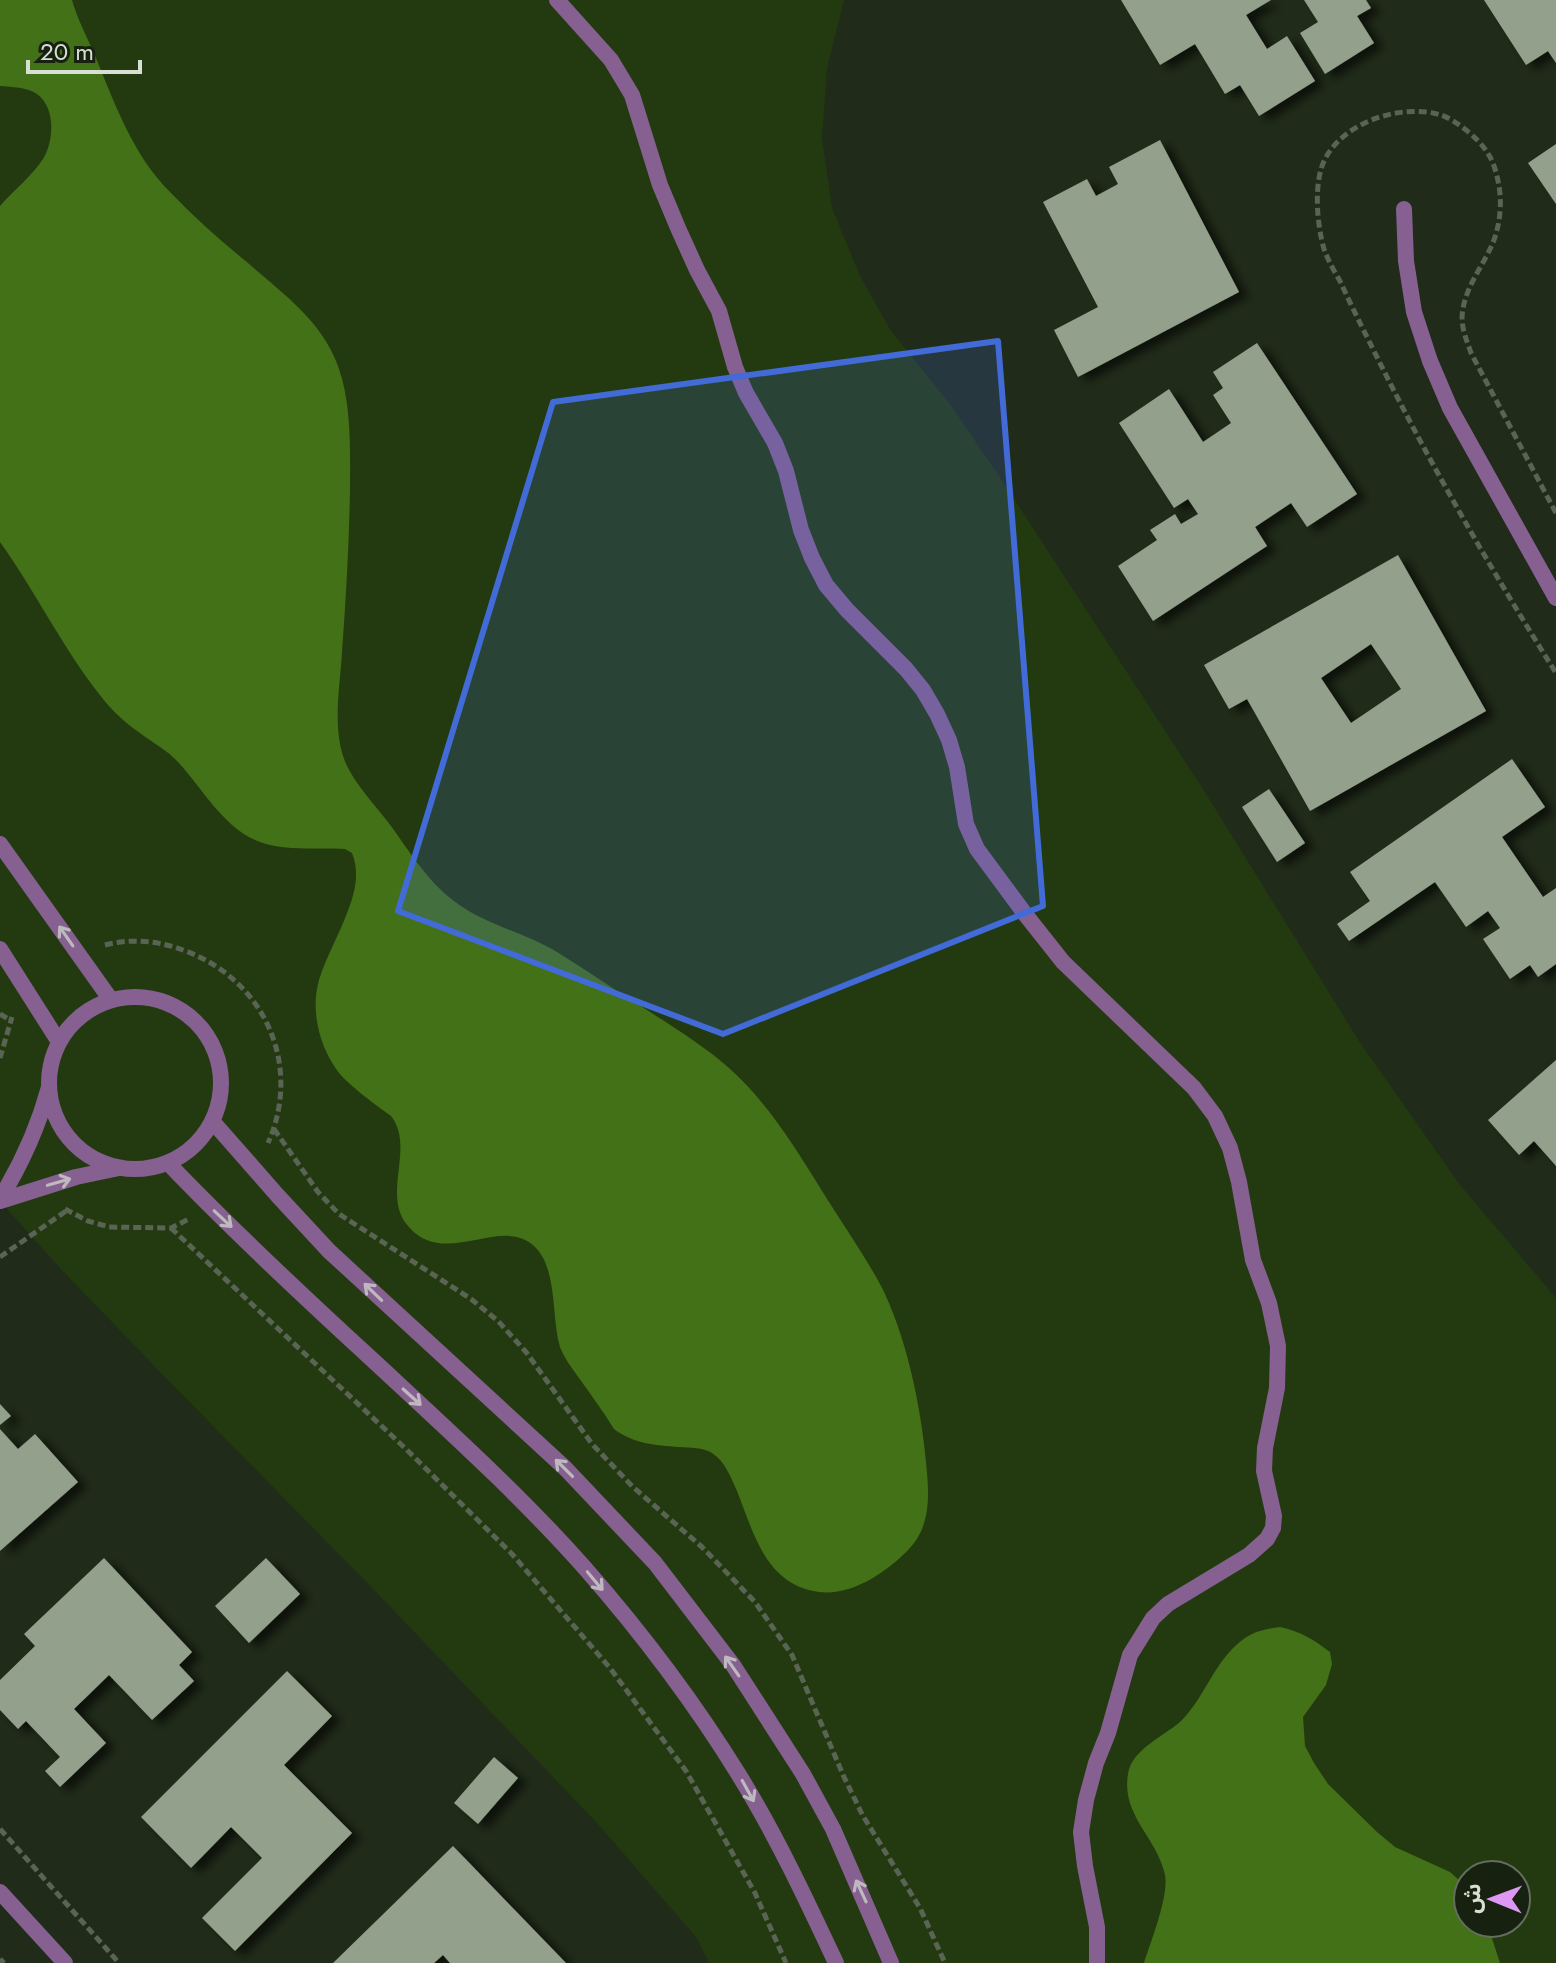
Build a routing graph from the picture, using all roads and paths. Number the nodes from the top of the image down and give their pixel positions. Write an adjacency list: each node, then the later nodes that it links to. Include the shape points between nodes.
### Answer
1 (557, 0): 31 (street, via 611,60 632,95 660,185 719,311 746,393 786,471 812,558 826,585 906,669 937,714 957,767 966,824 977,849 1063,962 1194,1088 1230,1148 1253,1260 1278,1346 1264,1471 1273,1528 1249,1555 1168,1604 1130,1655 1081,1832 1097,1927)
2 (1404, 209): 3 (street, via 1414,312 1430,361 1450,408)
3 (1556, 598)
4 (0, 844): 6 (street, one-way to 4)
5 (0, 949): 7 (street)
6 (78, 953): 8 (street); 17 (path, via 112,943 171,945 198,955 246,990 271,1032 281,1080 274,1129)
7 (27, 990): 10 (path); 11 (street)
8 (111, 1000): 11 (street, via 81,1015); 14 (street, via 151,997 170,1003 202,1028 213,1045 222,1083)
9 (0, 1014): 10 (path)
10 (10, 1020): 12 (path)
11 (59, 1042): 13 (street)
12 (0, 1058)
13 (49, 1087): 16 (street, via 65,1134 89,1156); 19 (street, via 28,1150)
14 (213, 1122): 15 (street, via 186,1153); 17 (street)
15 (168, 1163): 16 (street); 20 (street)
16 (119, 1168): 18 (street, one-way to 16)
17 (255, 1170): 30 (street, one-way to 17, via 803,1774 733,1665 655,1563 554,1458 329,1251)
18 (34, 1189): 19 (street); 21 (path)
19 (0, 1200)
20 (211, 1208): 22 (path); 29 (street, one-way to 29, via 525,1504 639,1633 739,1775)
21 (67, 1210): 22 (path, via 109,1227); 23 (path)
22 (171, 1228): 28 (path, via 512,1554 610,1668 686,1771 755,1893)
23 (0, 1257)
24 (0, 1829): 27 (path)
25 (0, 1892): 26 (street)
26 (65, 1963)
27 (119, 1963)
28 (786, 1963)
29 (836, 1963)
30 (891, 1963)
31 (1097, 1963)

